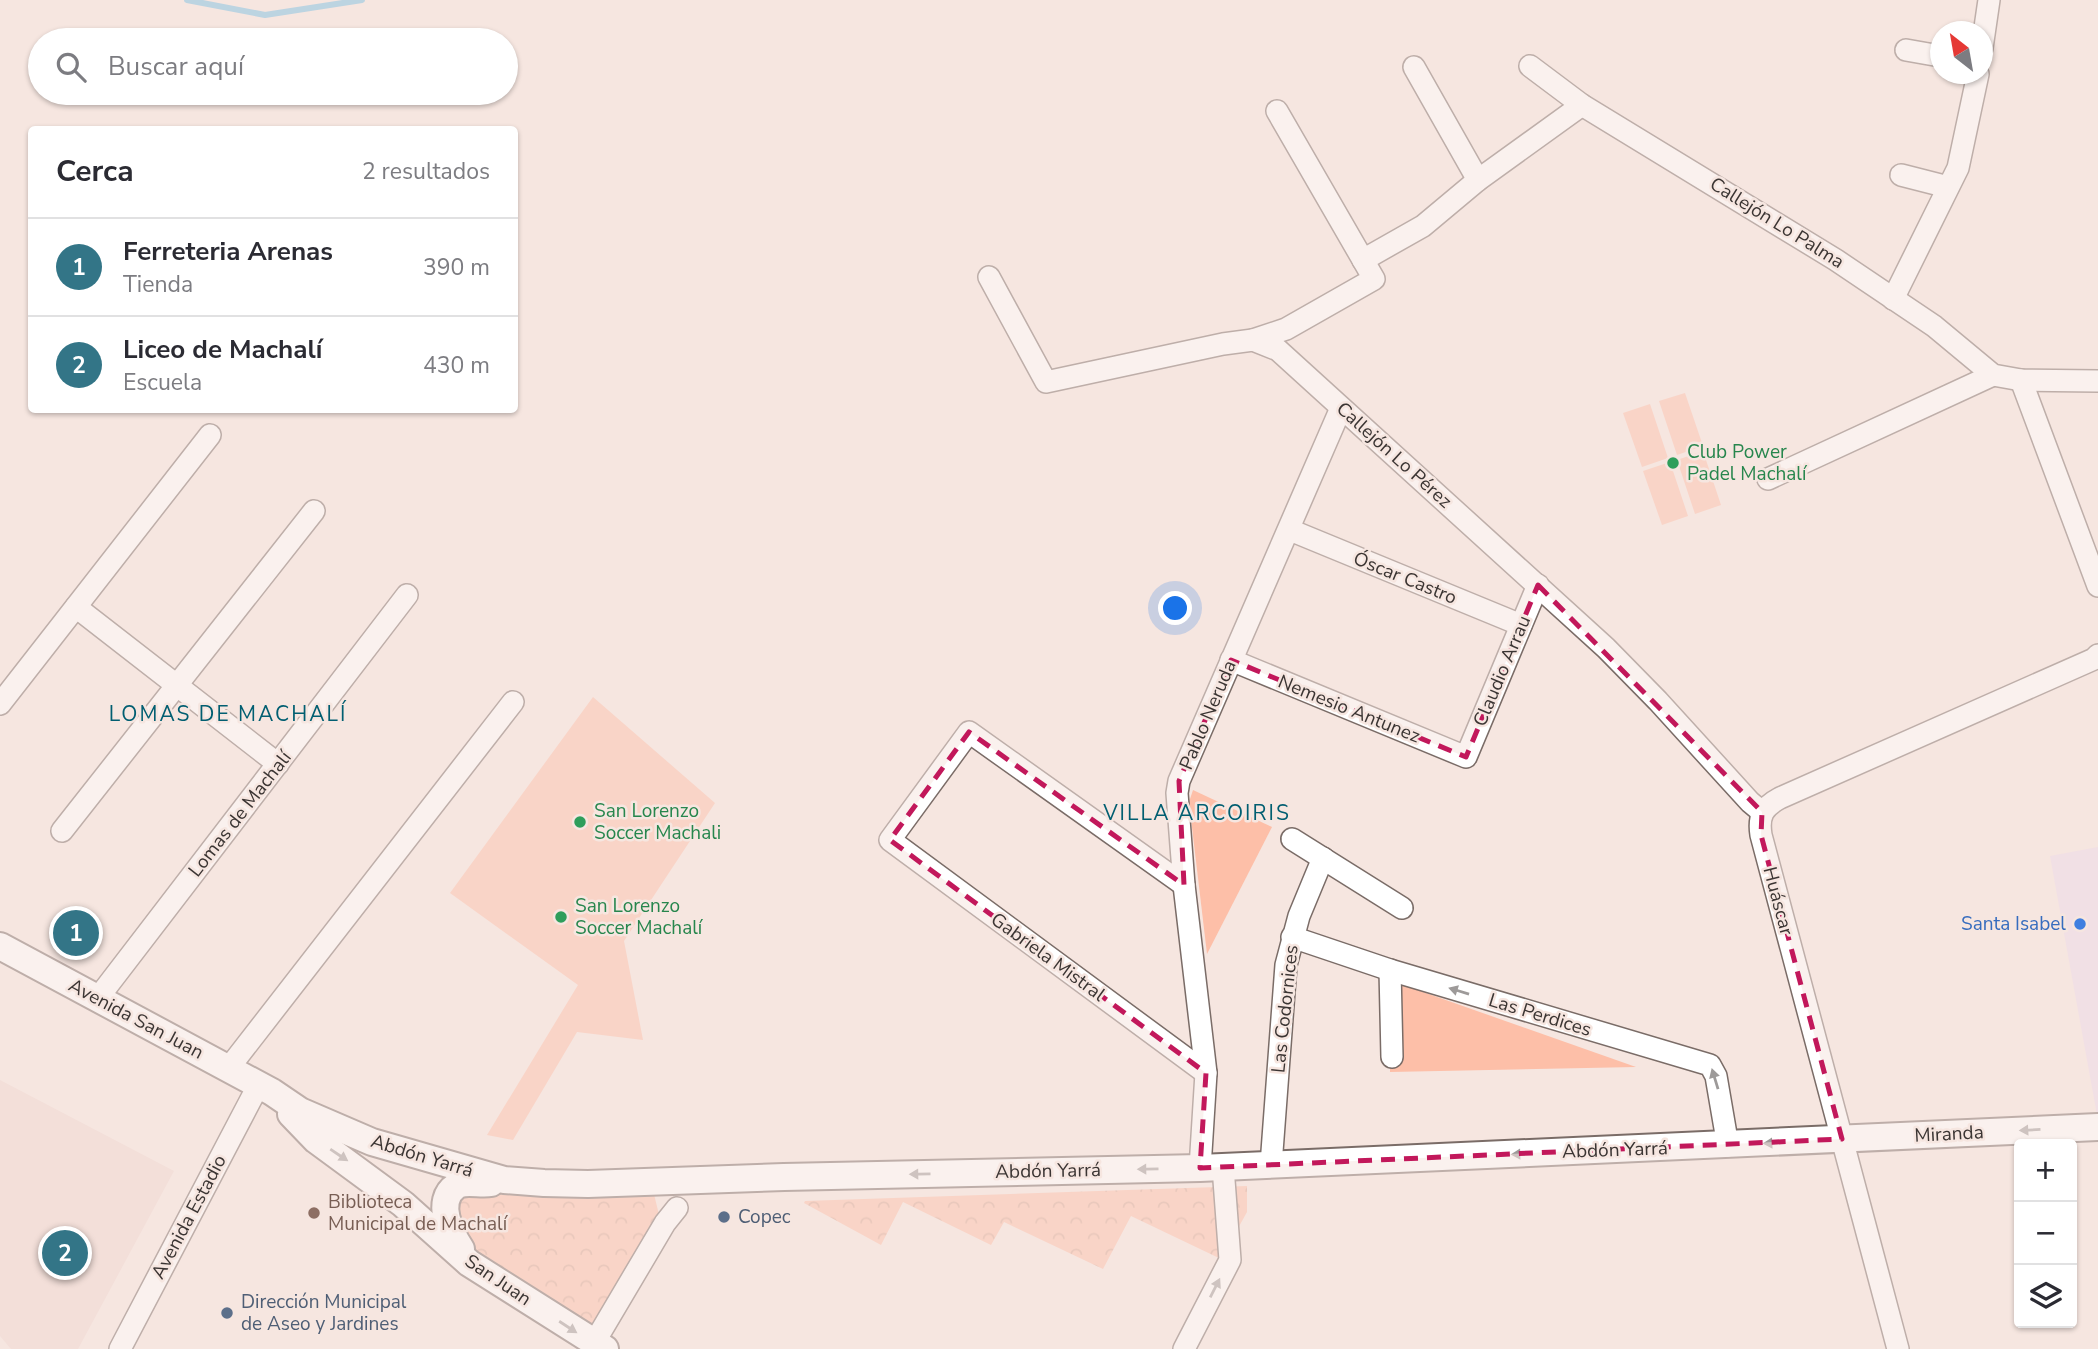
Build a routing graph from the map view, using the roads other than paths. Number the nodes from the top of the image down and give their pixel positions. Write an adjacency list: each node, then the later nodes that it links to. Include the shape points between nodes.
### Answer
1 (1989, 0): 2 (street)
2 (1986, 21)
3 (1906, 50): 4 (street)
4 (1930, 54)
5 (1530, 66): 8 (street, Callejón Lo Palma)
6 (1414, 67): 11 (street)
7 (1977, 84): 12 (street, via 1958,168)
8 (1582, 105): 11 (street); 15 (street, Callejón Lo Palma)
9 (1278, 111): 13 (street)
10 (1901, 175): 12 (street)
11 (1478, 180): 13 (street, via 1423,226)
12 (1948, 187): 15 (street)
13 (1363, 260): 16 (street, via 1374,279 1286,329)
14 (989, 277): 16 (street, via 1046,382)
15 (1893, 299): 17 (street, Callejón Lo Palma)
16 (1253, 340): 20 (street, Callejón Lo Pérez, via 1278,350)
17 (1993, 375): 18 (street, Callejón Lo Palma); 22 (street)
18 (2021, 380): 19 (street, Callejón Lo Palma); 26 (street)
19 (2098, 381)
20 (1341, 408): 24 (street, Pablo Neruda); 25 (street, Callejón Lo Pérez)
21 (211, 435): 28 (street)
22 (1768, 479)
23 (314, 512): 32 (street)
24 (1290, 530): 29 (street, Óscar Castro); 31 (street, Pablo Neruda)
25 (1538, 585): 29 (street, Claudio Arrau); 37 (street, Callejón Lo Pérez, via 1645,688)
26 (2098, 586)
27 (407, 596): 36 (street, Lomas de Machalí)
28 (76, 607): 32 (street); 34 (street)
29 (1521, 625): 35 (street, Claudio Arrau)
30 (2098, 655): 37 (street, via 1780,798)
31 (1231, 660): 35 (street, Nemesio Antunez); 41 (street, Pablo Neruda, via 1179,781 1176,806)
32 (177, 685): 36 (street); 38 (street)
33 (513, 702): 48 (street)
34 (0, 704)
35 (1466, 757)
36 (278, 764): 46 (street, Lomas de Machalí)
37 (1762, 812): 52 (street, Huáscar, via 1760,835)
38 (62, 831)
39 (1292, 839): 40 (street)
40 (1323, 859): 42 (street); 43 (street, Las Codornices)
41 (1184, 885): 49 (street, Pablo Neruda); 49 (street, Gabriela Mistral, via 969,732 890,840)
42 (1402, 908)
43 (1292, 937): 45 (street, Las Perdices); 54 (street, Las Codornices, via 1284,974)
44 (0, 946): 46 (main road, Avenida San Juan)
45 (1390, 970): 47 (street); 53 (street, Las Perdices, one-way to 45, via 1710,1065)
46 (98, 998): 48 (main road, Avenida San Juan)
47 (1392, 1057)
48 (228, 1069): 50 (main road, Avenida San Juan)
49 (1206, 1073): 55 (street, Pablo Neruda)
50 (265, 1089): 56 (main road, Abdón Yarrá, via 349,1134); 58 (main road, San Juan, one-way to 58, via 316,1140 403,1204); 60 (street, Avenida Estadio)
51 (2098, 1127): 52 (main road, Miranda, one-way to 52)
52 (1842, 1139): 53 (main road, Abdón Yarrá, one-way to 53); 62 (street, Huáscar)
53 (1728, 1146): 54 (main road, Abdón Yarrá, one-way to 54)
54 (1271, 1165): 55 (main road, Abdón Yarrá)
55 (1211, 1167): 56 (main road, Abdón Yarrá, one-way to 56, via 588,1184); 61 (street, Pablo Neruda, one-way to 55, via 1230,1260)
56 (504, 1180): 58 (main road, via 465,1183 449,1196 447,1220)
57 (677, 1208): 59 (street)
58 (469, 1263): 59 (main road, San Juan, one-way to 59)
59 (599, 1346)
60 (120, 1349)
61 (1184, 1349)
62 (1898, 1349)

